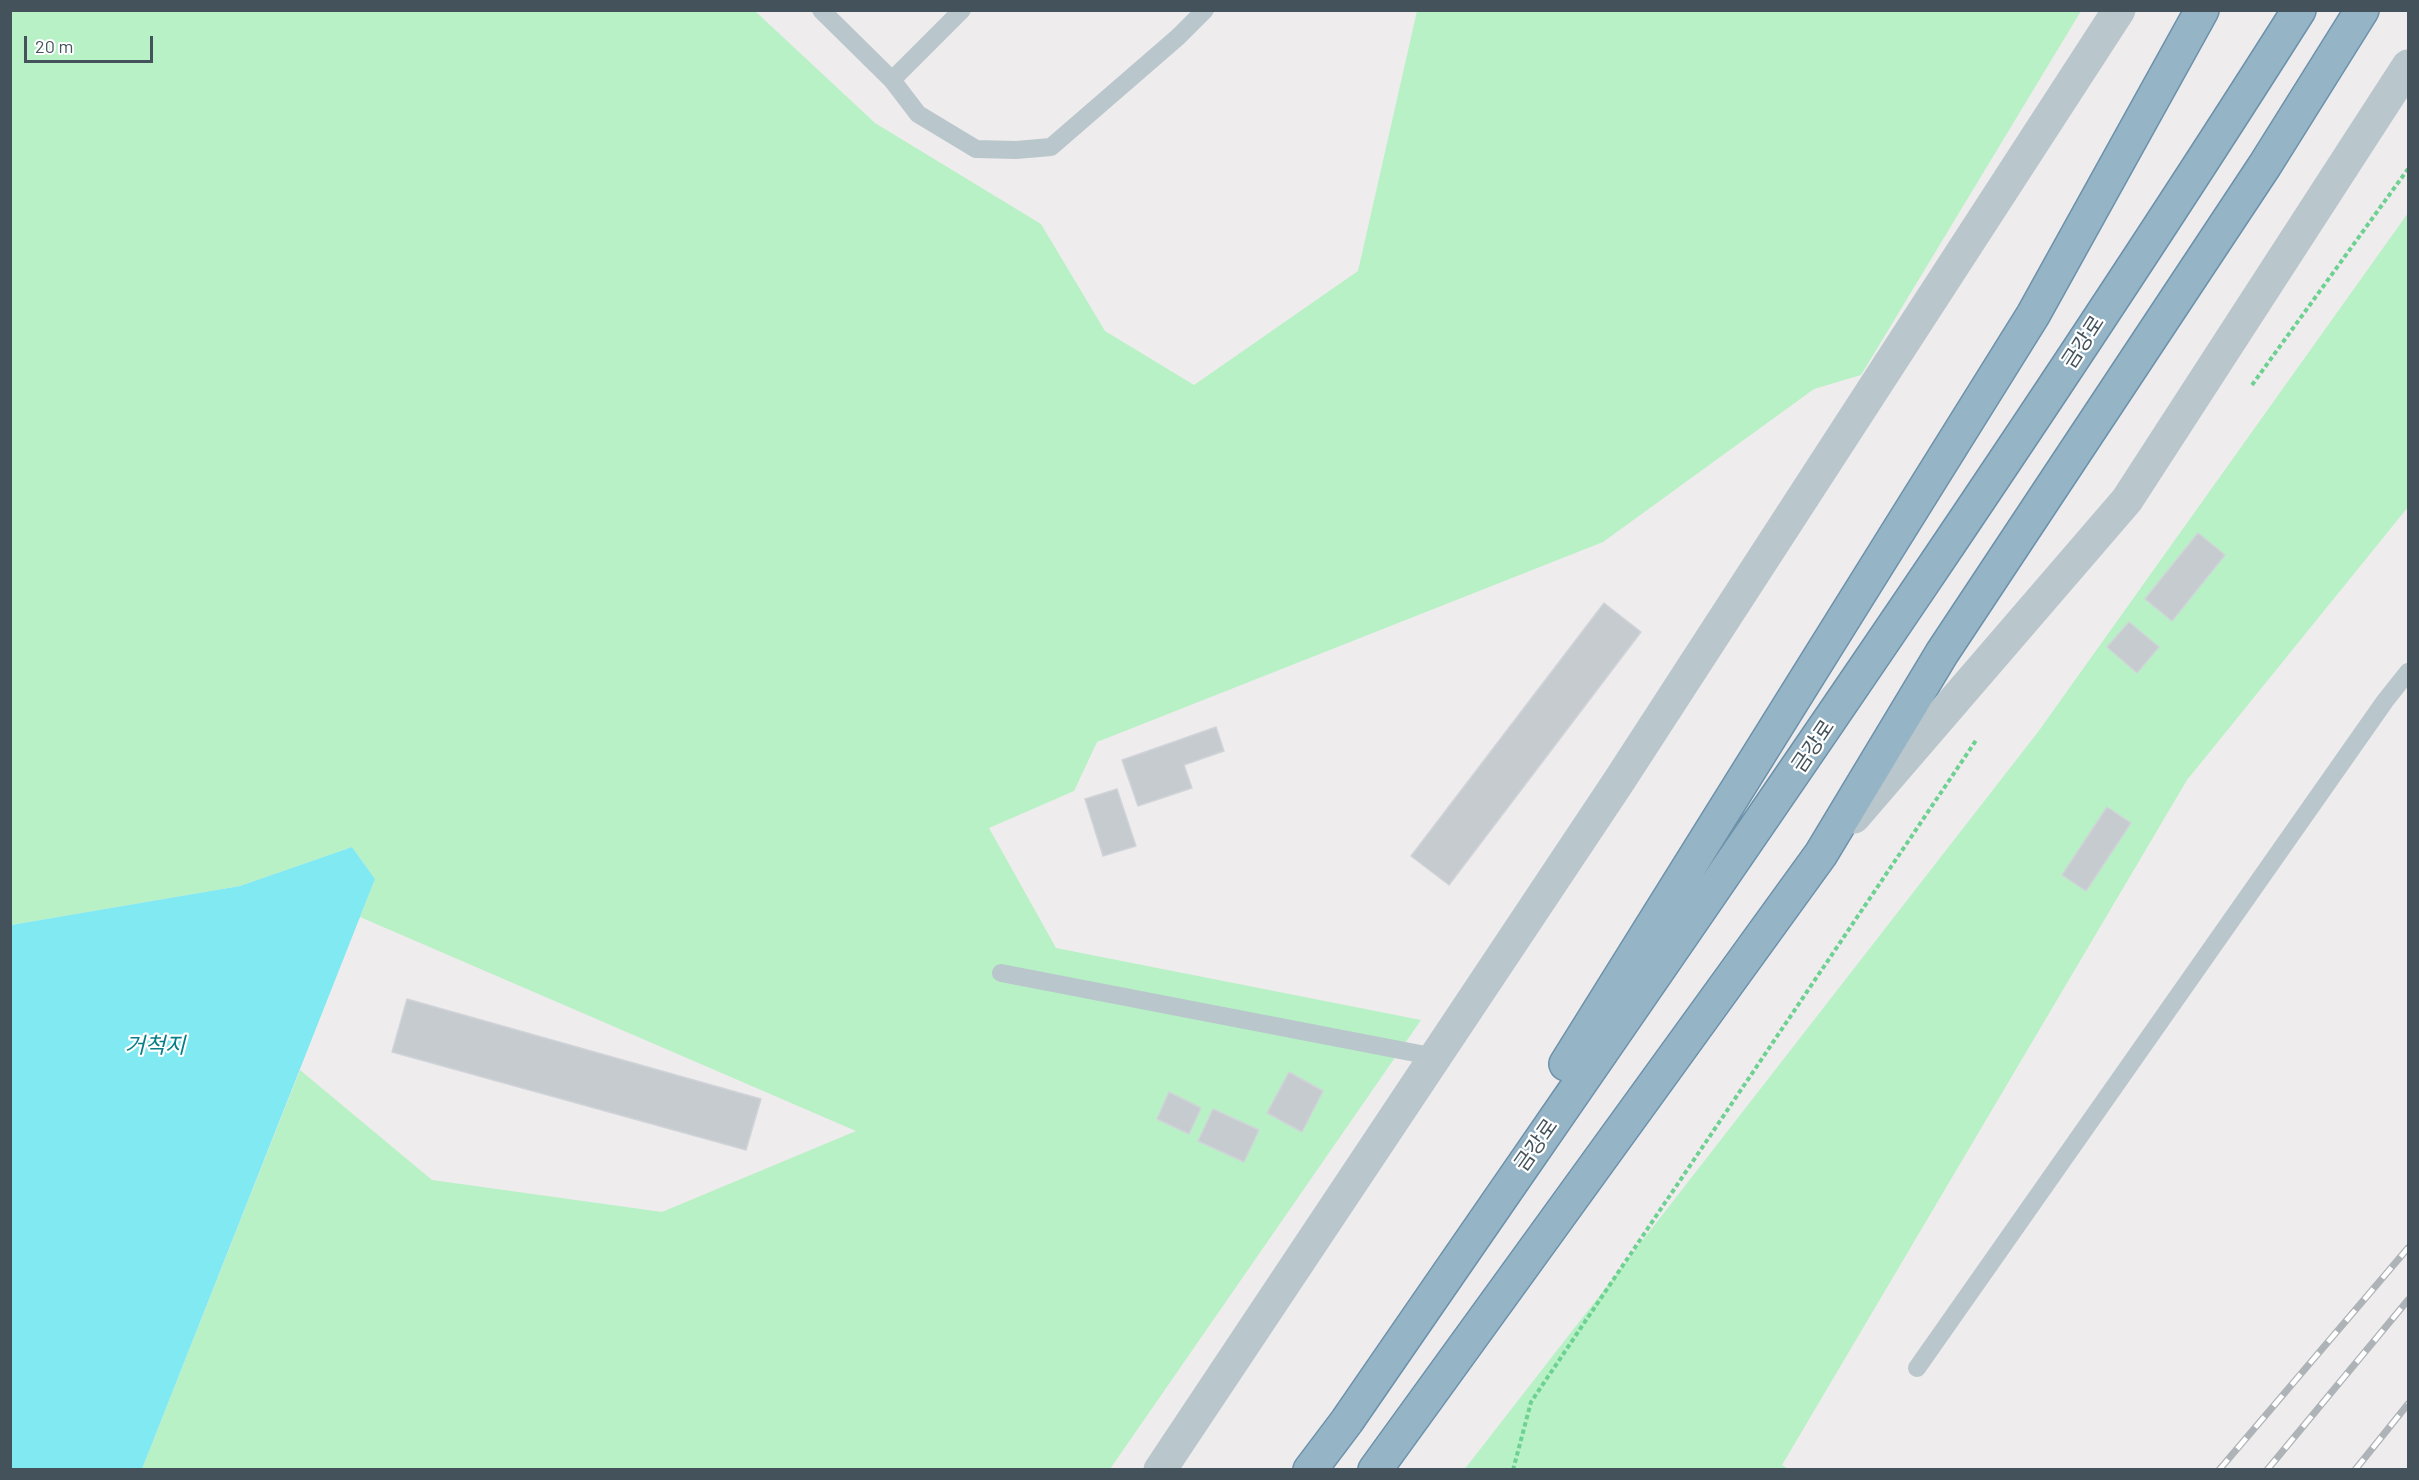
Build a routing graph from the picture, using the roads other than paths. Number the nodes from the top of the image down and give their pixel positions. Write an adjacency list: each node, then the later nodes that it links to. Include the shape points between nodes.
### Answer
1 (820, 10): 9 (lane)
2 (962, 10): 9 (lane)
3 (1205, 10): 9 (lane, via 1051,147 976,149 918,114)
4 (2119, 10): 13 (street)
5 (2202, 10): 16 (highway, via 2033,315 1606,1004)
6 (2299, 10): 17 (highway, 금강로, via 1953,540 1773,806)
7 (2362, 10): 11 (highway, via 2265,165 1942,653)
8 (2409, 66): 11 (street, via 2127,500)
9 (892, 80)
10 (2409, 672): 14 (lane)
11 (1821, 855): 18 (highway)
12 (1001, 973): 13 (lane)
13 (1436, 1057): 15 (street)
14 (1917, 1368)
15 (1160, 1470)
16 (1305, 1470)
17 (1310, 1470)
18 (1375, 1470)

